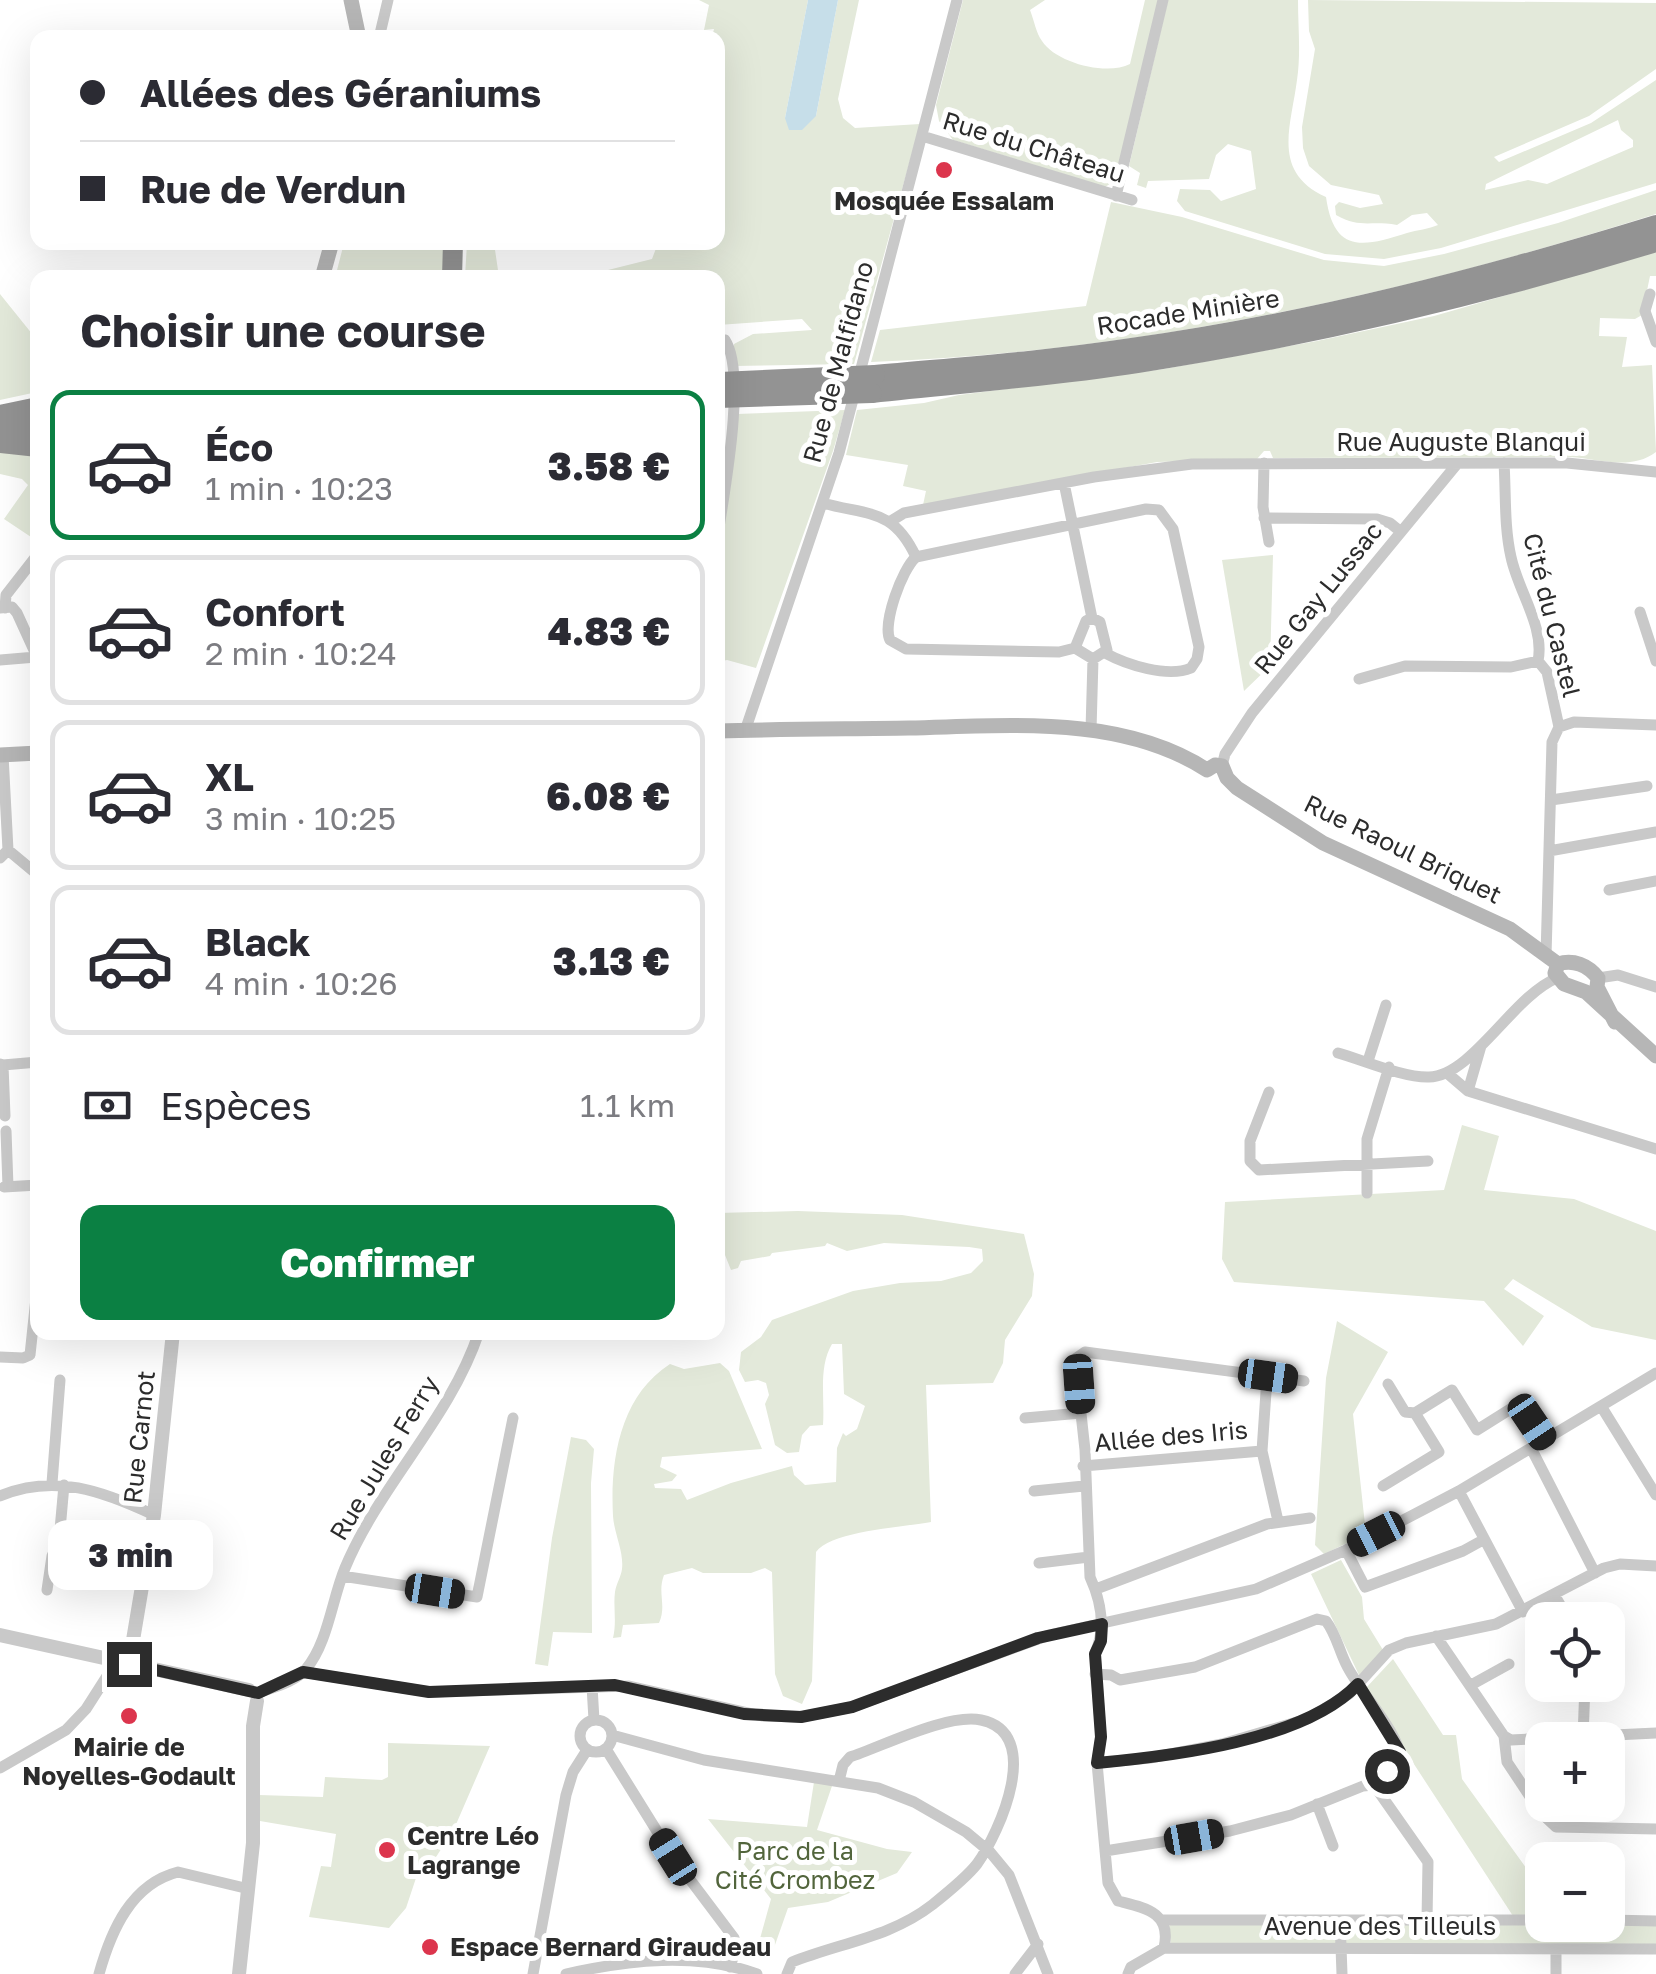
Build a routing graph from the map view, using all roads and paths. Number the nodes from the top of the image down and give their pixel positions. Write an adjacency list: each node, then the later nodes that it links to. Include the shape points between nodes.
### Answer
1 (343, 0): 6 (main road)
2 (351, 0): 7 (main road)
3 (388, 0): 8 (street)
4 (957, 0): 9 (street, Rue de Malfidano)
5 (1162, 0): 10 (street)
6 (349, 30)
7 (358, 30)
8 (381, 30)
9 (922, 136): 10 (street, Rue du Château); 31 (street, Rue de Malfidano)
10 (1116, 196): 11 (street, Rue du Château)
11 (1132, 200)
12 (1656, 224): 17 (highway, Rocade Minière, via 1428,290 1282,322)
13 (1656, 242): 17 (highway, Rocade Minière, via 1296,336 1133,364)
14 (1650, 294): 16 (street, via 1645,311)
15 (725, 340): 29 (street, via 732,352 733,414)
16 (1656, 344)
17 (874, 384): 18 (highway, Rocade Minière, bridge)
18 (725, 387)
19 (30, 409): 20 (highway)
20 (0, 416)
21 (30, 427): 22 (highway)
22 (0, 433)
23 (0, 443): 24 (highway)
24 (30, 445)
25 (1264, 463): 27 (street, Rue Auguste Blanqui); 30 (street, Rue Auguste Blanqui, via 1164,466); 32 (street)
26 (1504, 463): 27 (street, Rue Auguste Blanqui); 28 (street, Rue Auguste Blanqui); 47 (street, Cité du Castel, via 1510,551 1540,640)
27 (1457, 464): 35 (street, Rue Gay Lussac)
28 (1656, 472)
29 (725, 478)
30 (1064, 483): 33 (street, Rue Auguste Blanqui, via 904,513); 34 (street)
31 (824, 502): 33 (street); 53 (street, Rue de Malfidano)
32 (1264, 518): 35 (street, via 1376,519); 36 (street)
33 (891, 521): 37 (street)
34 (1073, 526): 37 (street); 41 (street); 44 (street, via 1159,510 1173,529 1198,647 1191,668 1169,672)
35 (1401, 532): 57 (street, Rue Gay Lussac, via 1252,713)
36 (1268, 542)
37 (916, 556): 43 (street, via 886,625 898,647)
38 (30, 564): 39 (street)
39 (2, 608): 42 (street, via 17,613)
40 (1640, 612): 48 (street)
41 (1092, 618): 43 (street); 44 (street, via 1100,622 1107,650)
42 (30, 642)
43 (1075, 648): 44 (street)
44 (1099, 656): 52 (street)
45 (30, 658): 46 (street)
46 (0, 660)
47 (1538, 662): 49 (street, via 1405,666); 51 (street, Cité du Castel, via 1547,672)
48 (1656, 662)
49 (1359, 679)
50 (1656, 725): 51 (street)
51 (1559, 726): 59 (street, Cité du Castel, via 1552,742)
52 (1091, 730): 53 (main road, Rue Raoul Briquet); 57 (main road, Rue Raoul Briquet, via 1165,748)
53 (745, 731): 54 (main road, Rue Raoul Briquet)
54 (725, 732)
55 (30, 753): 56 (main road)
56 (1, 755): 62 (street)
57 (1219, 772): 66 (main road, Rue Raoul Briquet, via 1299,830 1510,929)
58 (1647, 786): 59 (street)
59 (1551, 800): 61 (street, Cité du Castel)
60 (1656, 832): 61 (street)
61 (1549, 852): 66 (street, Cité du Castel)
62 (4, 854): 63 (street)
63 (30, 869)
64 (1656, 881): 65 (street)
65 (1609, 890)
66 (1554, 966): 67 (main road, Rue Raoul Briquet, via 1568,987); 67 (main road, Rue Raoul Briquet, via 1584,965); 70 (street)
67 (1594, 986): 68 (street, via 1618,975); 72 (main road, via 1615,1022)
68 (1656, 987)
69 (1386, 1005): 73 (street)
70 (1480, 1046): 77 (street); 78 (street)
71 (1338, 1053): 73 (street)
72 (1656, 1056)
73 (1368, 1061): 76 (street)
74 (30, 1063): 75 (street)
75 (1, 1065): 80 (street)
76 (1389, 1067): 77 (street, via 1421,1077); 84 (street, via 1366,1138)
77 (1446, 1073): 78 (street)
78 (1468, 1091): 82 (street)
79 (1269, 1092): 84 (street, via 1250,1141 1255,1167)
80 (5, 1116)
81 (6, 1130): 86 (street)
82 (1656, 1149)
83 (1428, 1161): 84 (street)
84 (1366, 1164): 87 (street)
85 (30, 1185): 86 (street)
86 (4, 1187)
87 (1368, 1193)
88 (32, 1340): 91 (street, via 30,1355)
89 (172, 1340): 113 (street, Rue Carnot)
90 (475, 1340): 122 (street, Rue Jules Ferry, via 450,1396 361,1534)
91 (0, 1356)
92 (1656, 1373): 97 (street)
93 (1268, 1376): 95 (street); 99 (street, via 1085,1352 1074,1369); 104 (street)
94 (60, 1380): 106 (street)
95 (1304, 1382)
96 (1388, 1384): 98 (street, via 1405,1412)
97 (1601, 1406): 102 (street); 111 (street)
98 (1415, 1412): 102 (street, via 1452,1390 1478,1430 1520,1404); 108 (street, via 1439,1452)
99 (1081, 1413): 101 (street); 105 (street)
100 (513, 1418): 126 (street)
101 (1025, 1418)
102 (1544, 1440): 103 (street)
103 (1531, 1448): 109 (street); 121 (street)
104 (1262, 1451): 105 (street, Allée des Iris); 115 (street)
105 (1083, 1466): 107 (street)
106 (58, 1484): 112 (street); 113 (street); 124 (street, via 59,1541)
107 (1084, 1486): 110 (street); 118 (street)
108 (1383, 1486)
109 (1459, 1491): 116 (street); 117 (street)
110 (1034, 1492)
111 (1656, 1495)
112 (0, 1496)
113 (154, 1515): 133 (street, Rue Carnot)
114 (1310, 1518): 115 (street)
115 (1278, 1522): 123 (street)
116 (1483, 1540): 117 (street, via 1365,1587); 129 (street)
117 (1346, 1550): 130 (street, via 1256,1589)
118 (1089, 1557): 119 (street); 123 (street)
119 (1039, 1564)
120 (1656, 1566): 121 (street, via 1620,1564)
121 (1595, 1573): 125 (street)
122 (342, 1576): 126 (street); 135 (street, Rue Jules Ferry)
123 (1096, 1589): 130 (street)
124 (46, 1590)
125 (1554, 1596): 127 (street); 129 (street)
126 (477, 1598): 128 (street)
127 (1558, 1602)
128 (475, 1612)
129 (1523, 1612): 132 (street)
130 (1102, 1624): 136 (street); 139 (street, via 1038,1638 852,1707 801,1717 744,1714 629,1686)
131 (0, 1636): 133 (street)
132 (1436, 1636): 137 (street, via 1389,1650); 138 (street)
133 (123, 1663): 140 (street); 150 (street, via 66,1730)
134 (1510, 1664): 138 (street)
135 (303, 1672): 139 (street, via 429,1692); 140 (street)
136 (1095, 1674): 137 (street, via 1120,1680 1195,1667 1317,1619 1326,1621); 149 (street)
137 (1358, 1684): 149 (street, via 1307,1719 1246,1738); 152 (street, via 1400,1752 1401,1760)
138 (1471, 1685): 145 (street)
139 (592, 1686): 141 (street)
140 (251, 1696): 158 (street)
141 (594, 1720): 144 (street, via 608,1725); 148 (street, via 580,1733)
142 (1656, 1733): 143 (street)
143 (1625, 1734)
144 (612, 1735): 147 (street); 151 (street, via 690,1757)
145 (1504, 1736): 146 (street); 154 (street, via 1507,1762 1556,1827)
146 (1525, 1739)
147 (606, 1749): 148 (street); 170 (street, via 673,1857 734,1938)
148 (588, 1750): 173 (street, via 566,1795)
149 (1097, 1763): 157 (street)
150 (0, 1768)
151 (839, 1781): 156 (street, via 914,1802); 156 (street, via 850,1757 962,1719 983,1720 1011,1743 1014,1761 1006,1808)
152 (1374, 1785): 153 (street); 161 (street, via 1428,1862)
153 (1318, 1804): 155 (street); 157 (street, via 1230,1831)
154 (1656, 1830)
155 (1334, 1846)
156 (986, 1848): 165 (street, via 1009,1875); 176 (street, via 976,1866 906,1922 792,1962)
157 (1105, 1851): 159 (street, via 1112,1895 1146,1906)
158 (249, 1889): 171 (street, via 166,1875 124,1913); 172 (street)
159 (1162, 1920): 160 (street); 166 (street)
160 (1340, 1920): 161 (street); 167 (street)
161 (1427, 1920): 162 (street)
162 (1525, 1920)
163 (1625, 1920): 164 (street)
164 (1656, 1921)
165 (1038, 1944): 177 (street); 178 (street)
166 (1164, 1948): 167 (street, Avenue des Tilleuls); 179 (street)
167 (1341, 1949): 169 (street, Avenue des Tilleuls); 180 (street)
168 (1656, 1949): 169 (street, Avenue des Tilleuls)
169 (1556, 1950): 181 (street)
170 (730, 1967): 174 (street, via 663,1960); 175 (street)
171 (99, 1974)
172 (239, 1974)
173 (533, 1974)
174 (566, 1974)
175 (757, 1974)
176 (787, 1974)
177 (1015, 1974)
178 (1048, 1974)
179 (1128, 1974)
180 (1342, 1974)
181 (1556, 1974)

